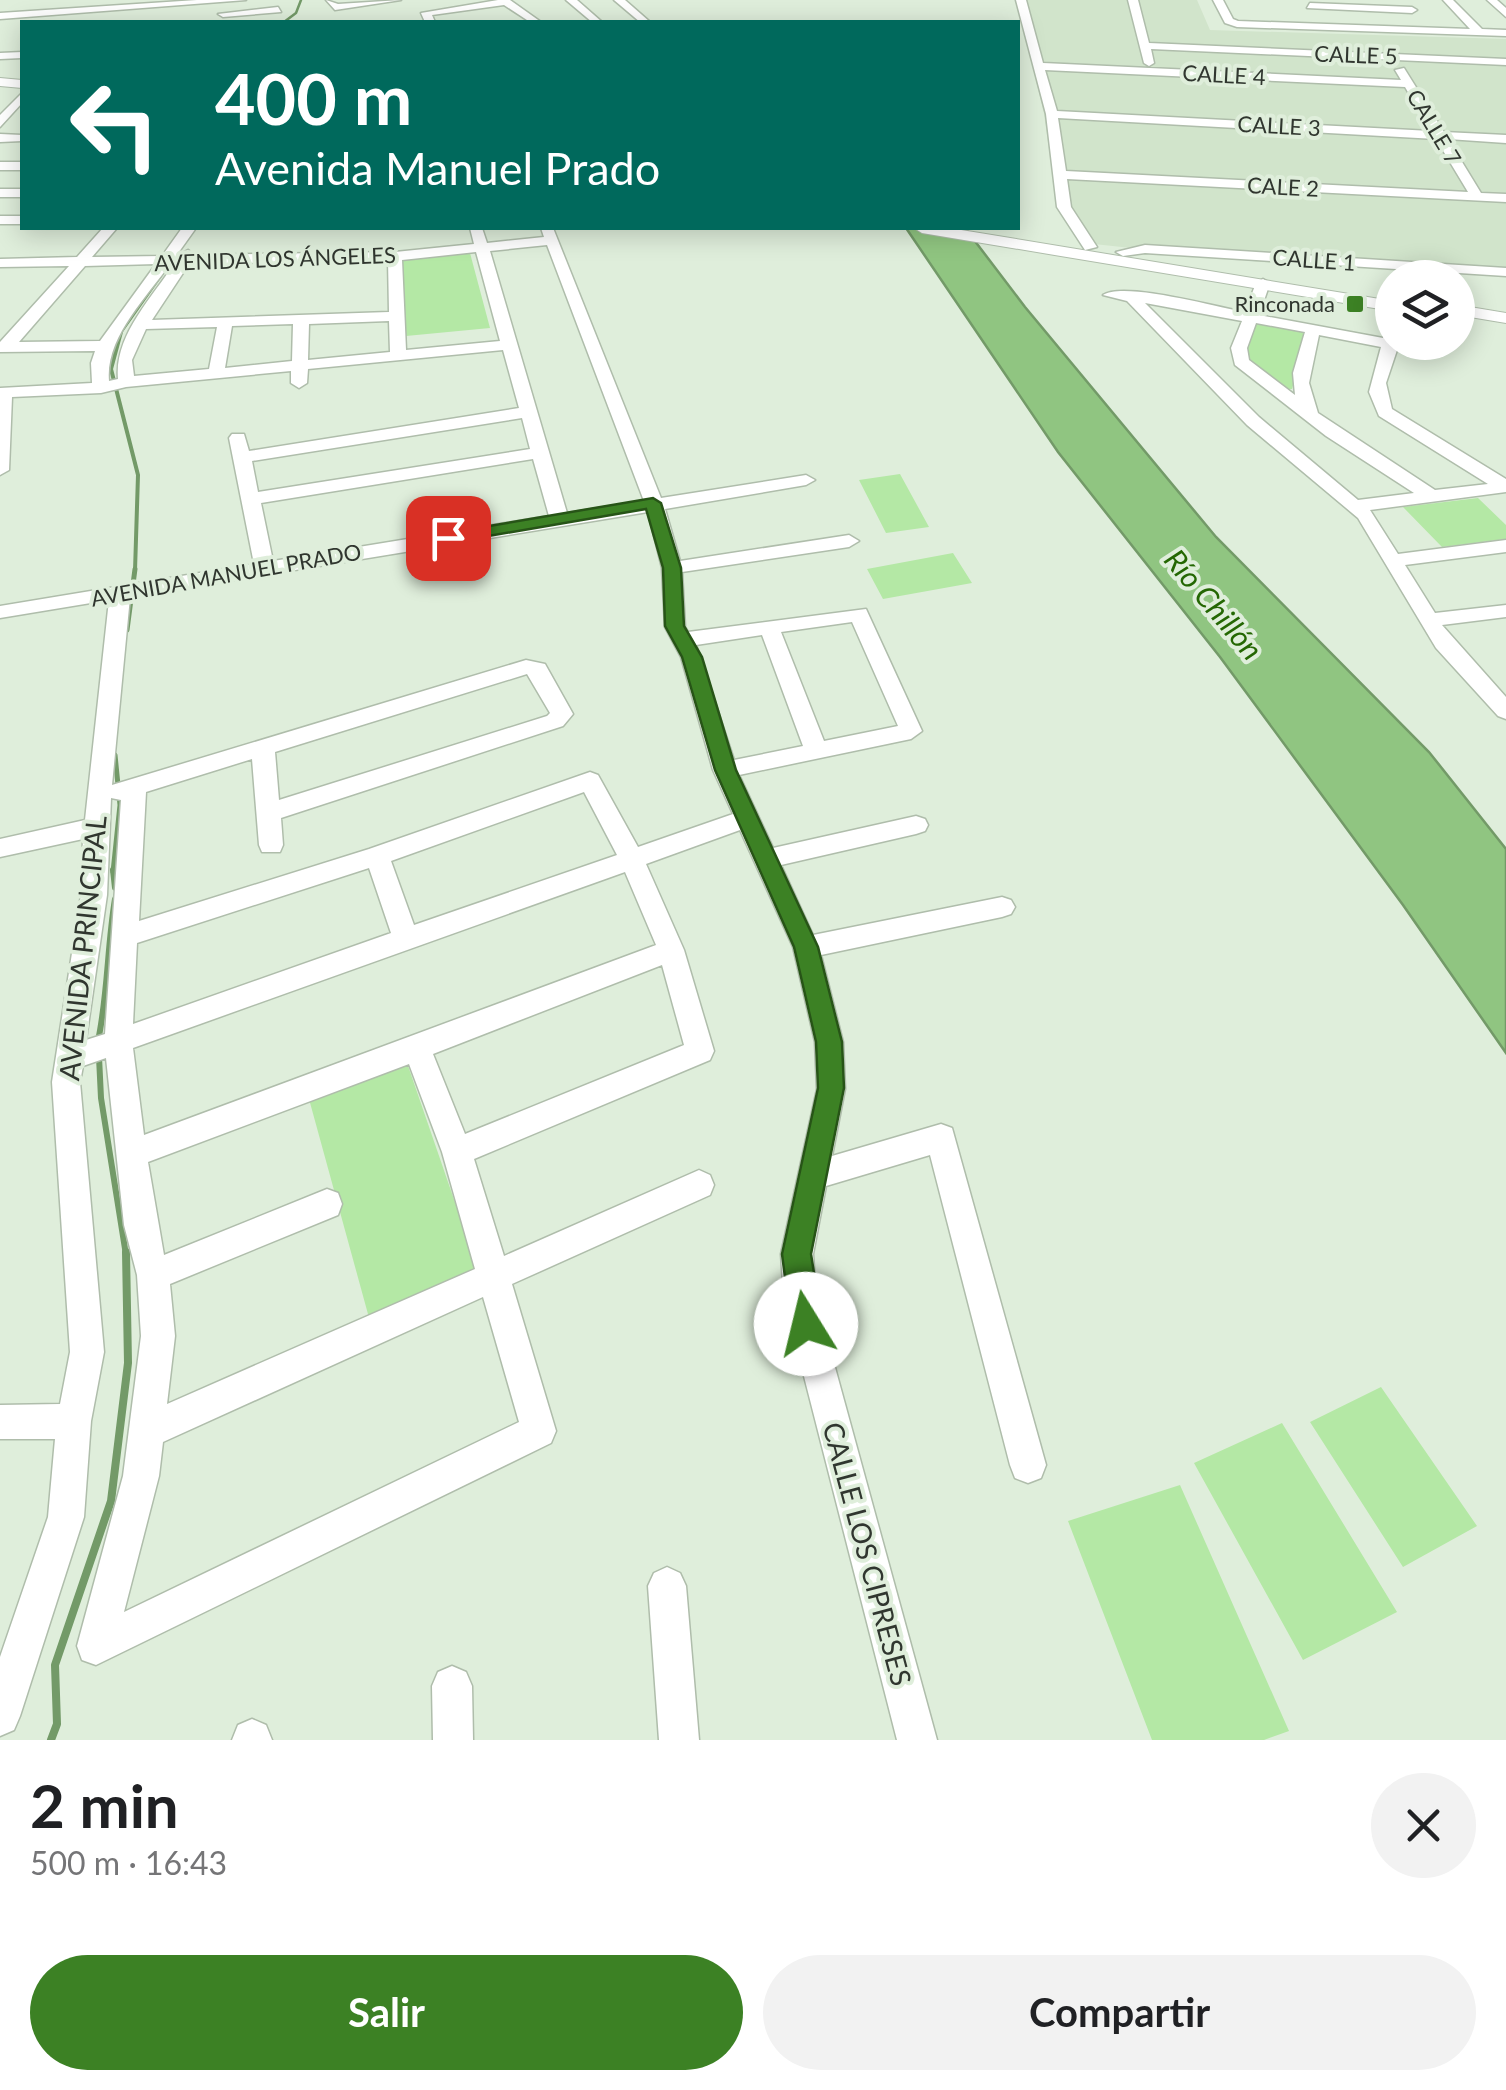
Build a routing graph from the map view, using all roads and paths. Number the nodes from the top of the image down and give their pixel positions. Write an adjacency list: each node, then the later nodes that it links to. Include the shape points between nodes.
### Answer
1 (56, 0): 14 (street)
2 (240, 0): 22 (street)
3 (392, 0): 15 (street)
4 (571, 0): 27 (street)
5 (618, 0): 28 (street)
6 (1021, 0): 38 (street)
7 (1134, 0): 35 (street)
8 (1218, 0): 29 (street, via 1232,23)
9 (1403, 0): 19 (street)
10 (1448, 0): 33 (street)
11 (1492, 0): 21 (street)
12 (505, 1): 17 (street); 26 (street)
13 (1308, 3): 18 (street); 30 (street)
14 (0, 4)
15 (333, 4)
16 (278, 5): 23 (street)
17 (465, 8): 24 (street, via 426,13); 25 (street)
18 (1361, 8): 19 (street); 31 (street)
19 (1412, 10): 32 (street)
20 (1269, 12): 29 (street)
21 (1506, 14)
22 (0, 16)
23 (115, 20)
24 (429, 20)
25 (477, 20)
26 (533, 20)
27 (595, 20)
28 (643, 20)
29 (1277, 25): 30 (street)
30 (1324, 27): 31 (street)
31 (1376, 28): 32 (street)
32 (1430, 30): 33 (street)
33 (1479, 32): 34 (street)
34 (1506, 33)
35 (1145, 46): 36 (street, CALLE 5); 39 (street)
36 (1392, 57): 37 (street, CALLE 5); 40 (street, CALLE 7)
37 (1506, 62)
38 (1039, 66): 39 (street, CALLE 4); 42 (street)
39 (1152, 71): 40 (street, CALLE 4)
40 (1408, 84): 44 (street, CALLE 7)
41 (16, 111): 43 (street)
42 (1052, 114): 44 (street, CALLE 3); 46 (street)
43 (0, 123)
44 (1440, 135): 45 (street, CALLE 3); 47 (street, CALLE 7)
45 (1506, 139)
46 (1060, 175): 47 (street, CALE 2); 56 (street, via 1064,207)
47 (1477, 197): 48 (street, CALE 2)
48 (1506, 198)
49 (108, 230): 60 (street)
50 (188, 230): 59 (street)
51 (937, 230): 55 (main road)
52 (977, 230): 55 (main road)
53 (548, 233): 54 (street, AVENIDA LOS ÁNGELES); 96 (street, CALLE LOS CIPRESES)
54 (478, 238): 58 (street, AVENIDA LOS ÁNGELES); 59 (street, AVENIDA LOS ÁNGELES); 78 (street)
55 (1007, 239): 56 (main road); 64 (main road)
56 (1090, 247): 62 (main road)
57 (0, 255): 60 (street, AVENIDA LOS ÁNGELES)
58 (395, 256): 59 (street, AVENIDA LOS ÁNGELES); 70 (street)
59 (176, 258): 60 (street, AVENIDA LOS ÁNGELES); 75 (street); 79 (street)
60 (82, 259): 61 (street, AVENIDA LOS ÁNGELES); 80 (street)
61 (0, 263)
62 (1242, 263): 63 (street, CALLE 1); 67 (main road)
63 (1506, 272)
64 (1264, 283): 68 (main road); 71 (street)
65 (1110, 296): 66 (street)
66 (1132, 298): 71 (street); 97 (street, via 1253,421)
67 (1375, 298)
68 (1375, 299)
69 (1475, 313): 72 (main road)
70 (395, 316): 73 (street); 81 (street)
71 (1250, 318): 76 (street); 89 (street, via 1241,362)
72 (1506, 318)
73 (300, 320): 74 (street); 84 (street)
74 (225, 324): 75 (street); 83 (street)
75 (141, 325): 85 (street, via 124,360)
76 (1314, 330): 77 (street); 89 (street, via 1299,382)
77 (1375, 336)
78 (507, 345): 81 (street); 88 (street)
79 (105, 346): 80 (street); 86 (street)
80 (3, 347)
81 (398, 356): 84 (street)
82 (1385, 360): 93 (street, via 1375,388 1384,412)
83 (216, 374): 84 (street); 85 (street)
84 (300, 374)
85 (126, 382): 86 (street)
86 (101, 388): 87 (street)
87 (2, 393): 91 (street)
88 (528, 412): 90 (street); 95 (street, via 240,448)
89 (1312, 418): 94 (street)
90 (540, 454): 95 (street); 98 (street)
91 (0, 470)
92 (806, 480): 96 (street, AVENIDA MANUEL PRADO)
93 (1506, 487): 94 (street)
94 (1431, 496): 97 (street)
95 (250, 499): 103 (street)
96 (653, 503): 98 (street, AVENIDA MANUEL PRADO); 102 (street, CALLE LOS CIPRESES)
97 (1354, 506): 101 (street)
98 (559, 519): 103 (street, AVENIDA MANUEL PRADO)
99 (849, 541): 102 (street)
100 (1506, 546): 101 (street)
101 (1394, 560): 107 (street)
102 (672, 568): 109 (street, CALLE LOS CIPRESES, via 674,626)
103 (264, 569): 104 (street, AVENIDA MANUEL PRADO)
104 (120, 594): 106 (street, AVENIDA MANUEL PRADO); 116 (street, AVENIDA PRINCIPAL)
105 (1506, 611): 107 (street)
106 (0, 612)
107 (1429, 620): 110 (street, via 1443,644)
108 (769, 627): 109 (street); 113 (street); 113 (street, via 859,614 911,731)
109 (681, 640): 114 (street, CALLE LOS CIPRESES)
110 (1496, 687): 111 (street)
111 (1506, 711)
112 (264, 749): 115 (street); 117 (street); 117 (street, via 526,667 537,670 562,714)
113 (816, 751): 114 (street)
114 (725, 770): 118 (street, CALLE LOS CIPRESES)
115 (134, 788): 116 (street); 127 (street, AVENIDA PRINCIPAL)
116 (100, 797): 120 (street, AVENIDA PRINCIPAL)
117 (268, 814): 121 (street)
118 (748, 818): 124 (street, CALLE LOS CIPRESES); 125 (street)
119 (916, 826): 124 (street)
120 (96, 828): 122 (street); 132 (street, AVENIDA PRINCIPAL, via 88,944)
121 (271, 845)
122 (0, 848)
123 (376, 856): 125 (street, via 590,781); 127 (street); 128 (street)
124 (767, 859): 129 (street, CALLE LOS CIPRESES)
125 (632, 860): 128 (street); 130 (street)
126 (1002, 907): 129 (street)
127 (124, 937): 132 (street, AVENIDA PRINCIPAL)
128 (407, 941): 132 (street)
129 (806, 947): 135 (street, CALLE LOS CIPRESES, via 832,1066)
130 (670, 950): 131 (street); 134 (street, via 700,1051)
131 (416, 1046): 133 (street); 134 (street)
132 (94, 1049): 133 (street, AVENIDA PRINCIPAL); 141 (street, AVENIDA PRINCIPAL, via 66,1102 87,1352)
133 (132, 1152): 138 (street, AVENIDA PRINCIPAL)
134 (456, 1152): 139 (street)
135 (810, 1178): 143 (street, via 941,1138); 149 (street, CALLE LOS CIPRESES, via 796,1254 800,1298)
136 (699, 1185): 139 (street)
137 (327, 1204): 138 (street)
138 (153, 1275): 142 (street, AVENIDA PRINCIPAL, via 158,1336)
139 (494, 1276): 142 (street); 142 (street, AVENIDA PRINCIPAL, via 539,1431 96,1646)
140 (0, 1422): 141 (street)
141 (74, 1422): 146 (street, AVENIDA PRINCIPAL, via 66,1517)
142 (147, 1431)
143 (1028, 1464)
144 (667, 1586): 148 (street)
145 (452, 1686): 147 (street)
146 (0, 1716)
147 (453, 1740)
148 (679, 1740)
149 (917, 1740)

